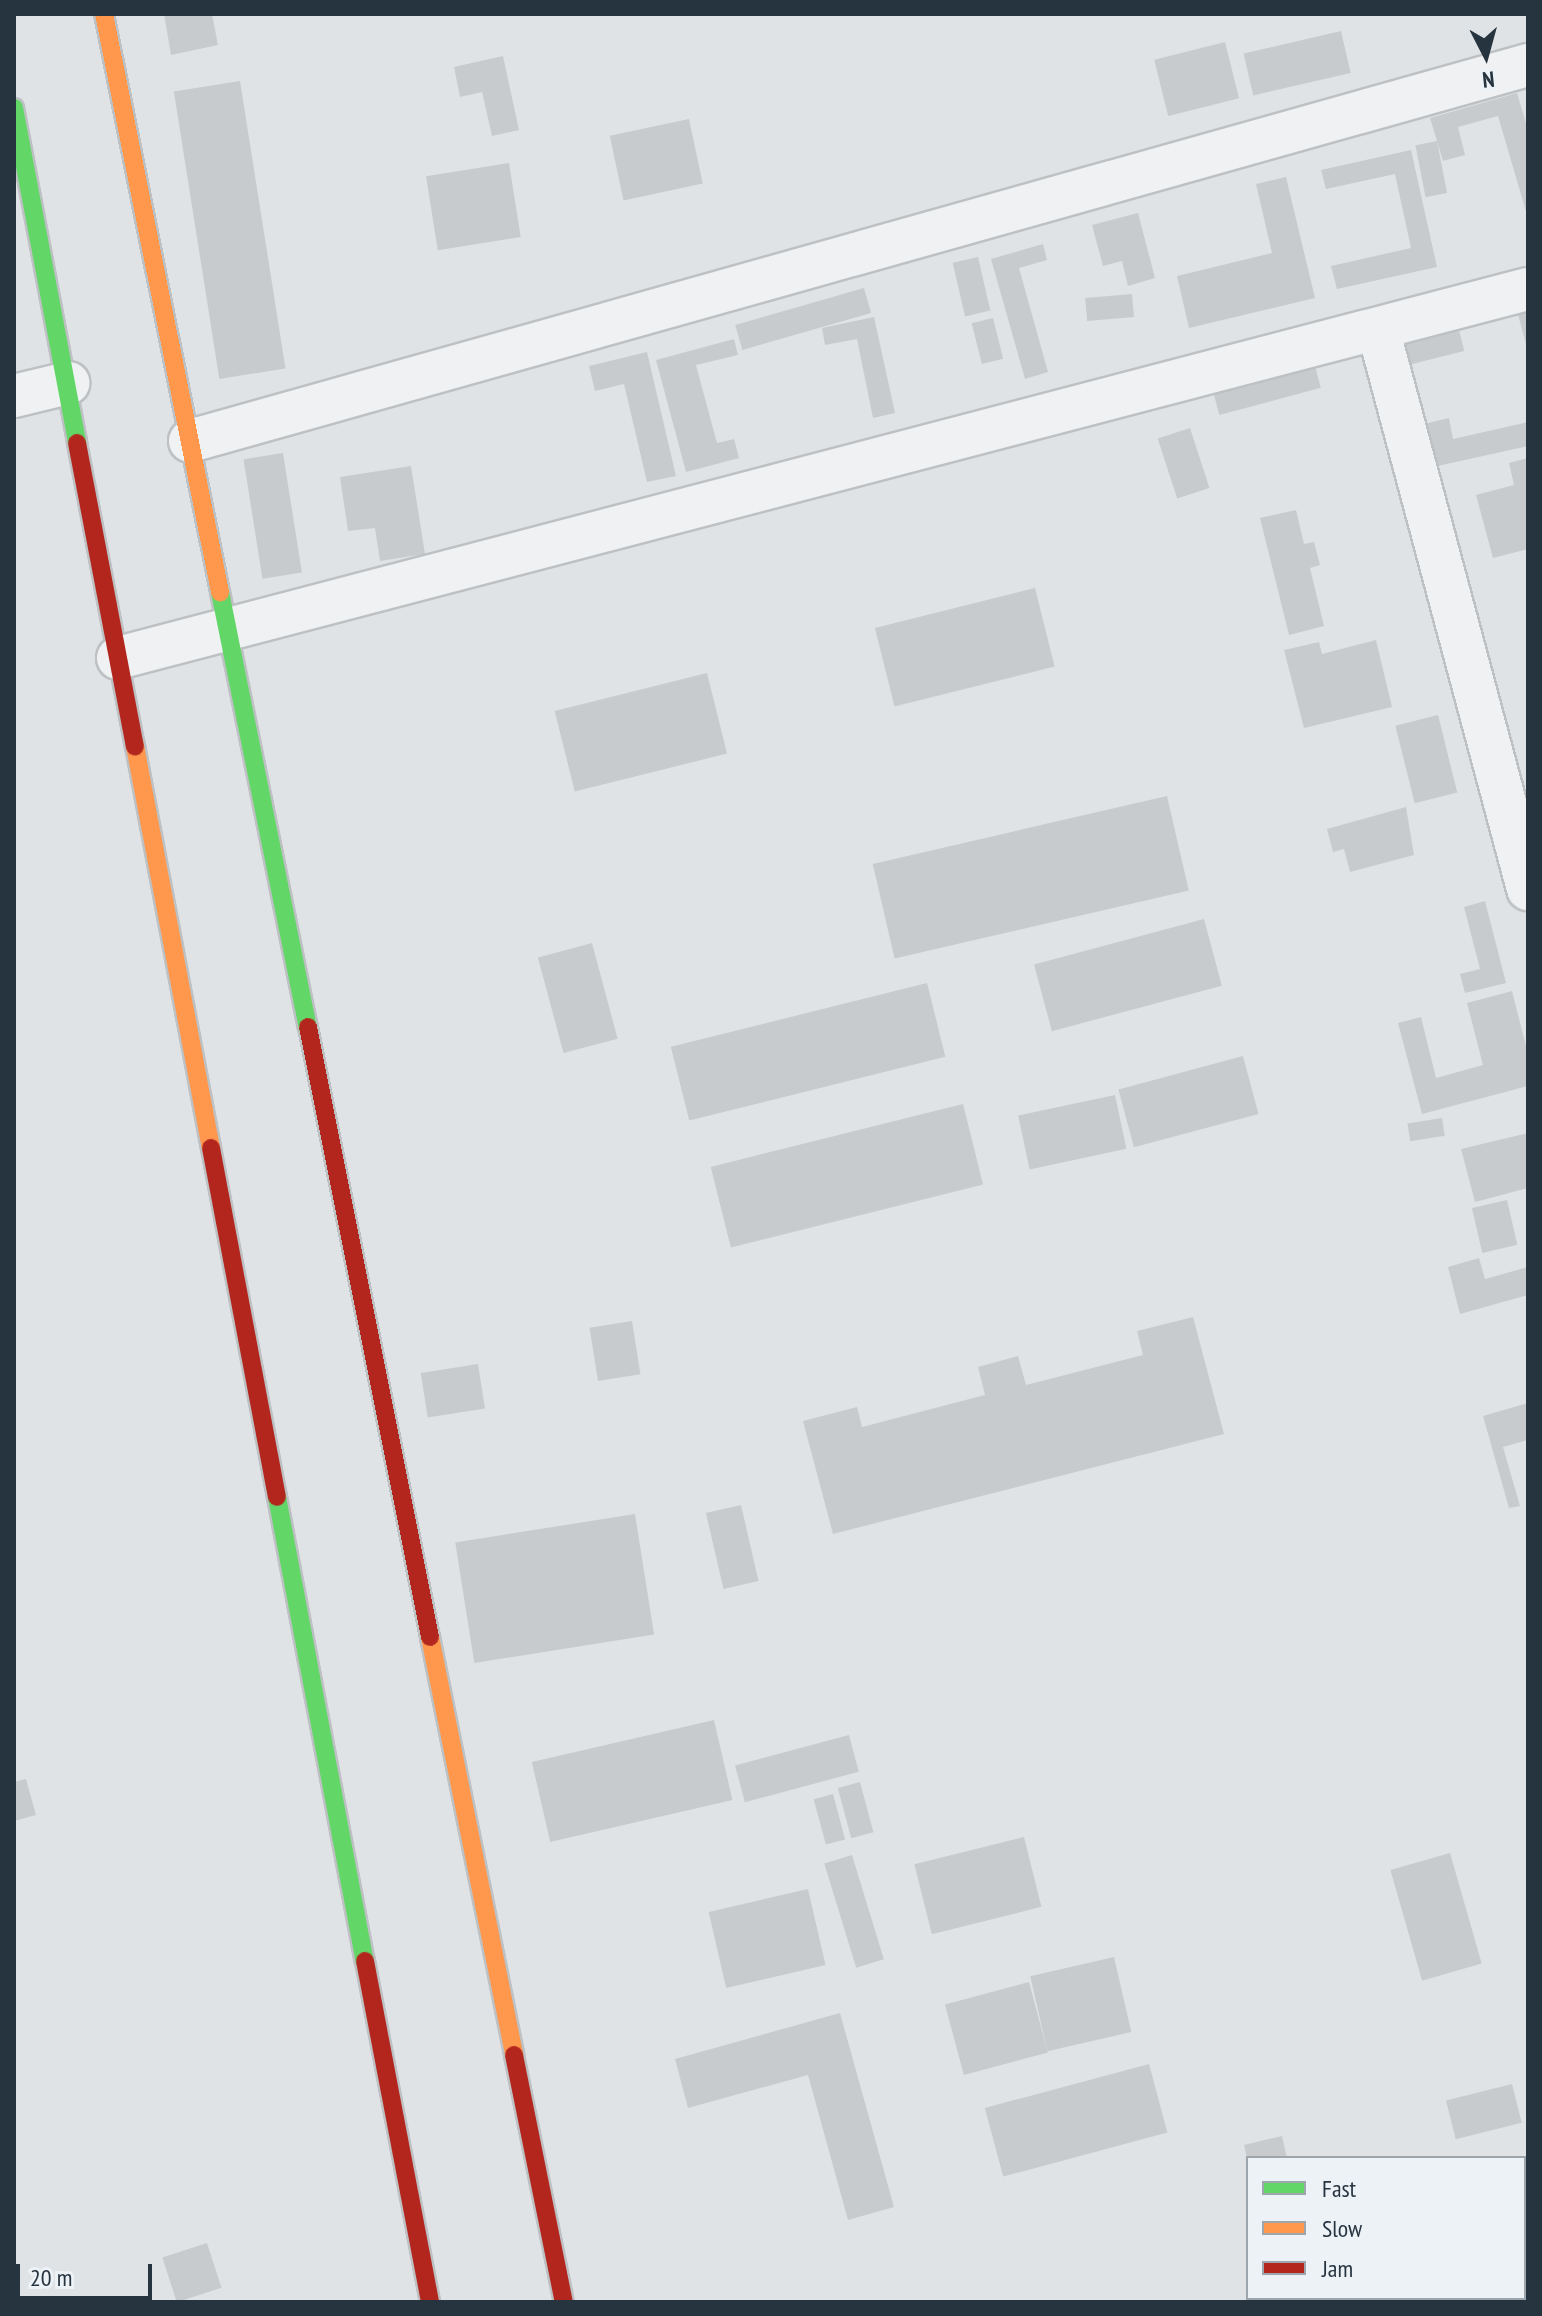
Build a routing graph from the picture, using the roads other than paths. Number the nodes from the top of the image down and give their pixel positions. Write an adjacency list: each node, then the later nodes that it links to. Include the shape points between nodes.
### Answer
1 (104, 14): 9 (main road)
2 (1528, 65): 9 (street)
3 (14, 108): 4 (main road)
4 (22, 195): 7 (main road)
5 (1528, 289): 6 (street)
6 (1378, 329): 10 (street); 12 (street)
7 (68, 383): 8 (street); 11 (main road)
8 (14, 396)
9 (190, 441): 10 (main road)
10 (228, 633): 11 (street); 15 (main road)
11 (118, 658): 14 (main road)
12 (1514, 777): 13 (street)
13 (1528, 889)
14 (430, 2302)
15 (564, 2302)

